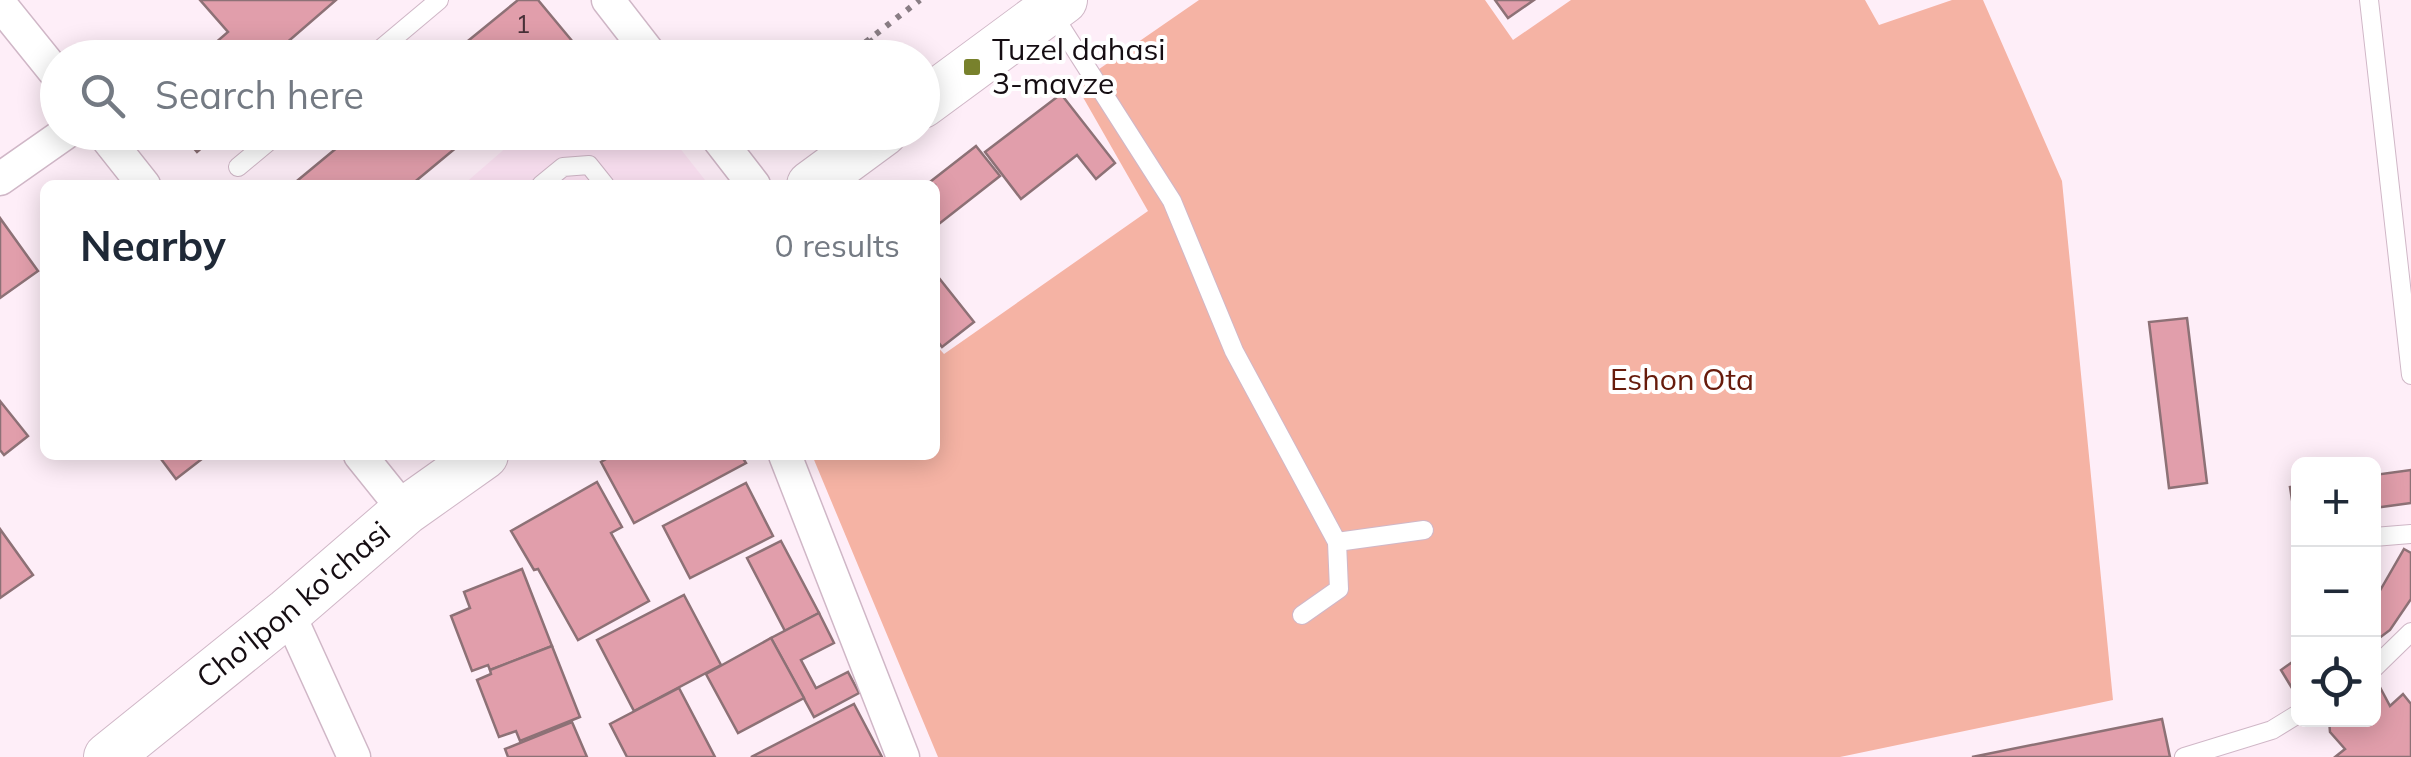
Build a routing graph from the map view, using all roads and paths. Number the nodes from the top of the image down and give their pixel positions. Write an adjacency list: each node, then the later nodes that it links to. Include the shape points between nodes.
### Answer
1 (439, 0): 8 (lane)
2 (608, 0): 9 (street)
3 (920, 0): 7 (path)
4 (2369, 0): 24 (lane)
5 (0, 4): 10 (street)
6 (1056, 5): 11 (main road); 32 (lane, via 1172,201 1234,351)
7 (869, 39)
8 (391, 40)
9 (639, 40)
10 (40, 54)
11 (940, 91)
12 (41, 150): 18 (street)
13 (116, 150): 19 (street)
14 (259, 150): 17 (lane)
15 (726, 150): 22 (street)
16 (859, 150): 23 (main road)
17 (238, 168)
18 (0, 179)
19 (140, 180)
20 (547, 180): 21 (lane, via 563,167 589,165)
21 (601, 180)
22 (750, 180)
23 (819, 180)
24 (2411, 375)
25 (364, 460): 28 (street)
26 (477, 460): 28 (main road, Cho'lpon ko'chasi)
27 (787, 460): 40 (street)
28 (405, 511): 33 (main road, Cho'lpon ko'chasi)
29 (1424, 530): 32 (lane)
30 (2411, 534): 31 (lane)
31 (2381, 536)
32 (1336, 542): 34 (lane, via 1339,589)
33 (288, 612): 38 (main road, Cho'lpon ko'chasi); 39 (street)
34 (1302, 615)
35 (2411, 632): 36 (lane)
36 (2381, 661)
37 (2291, 718): 41 (lane)
38 (108, 757)
39 (354, 757)
40 (903, 757)
41 (2184, 757)

